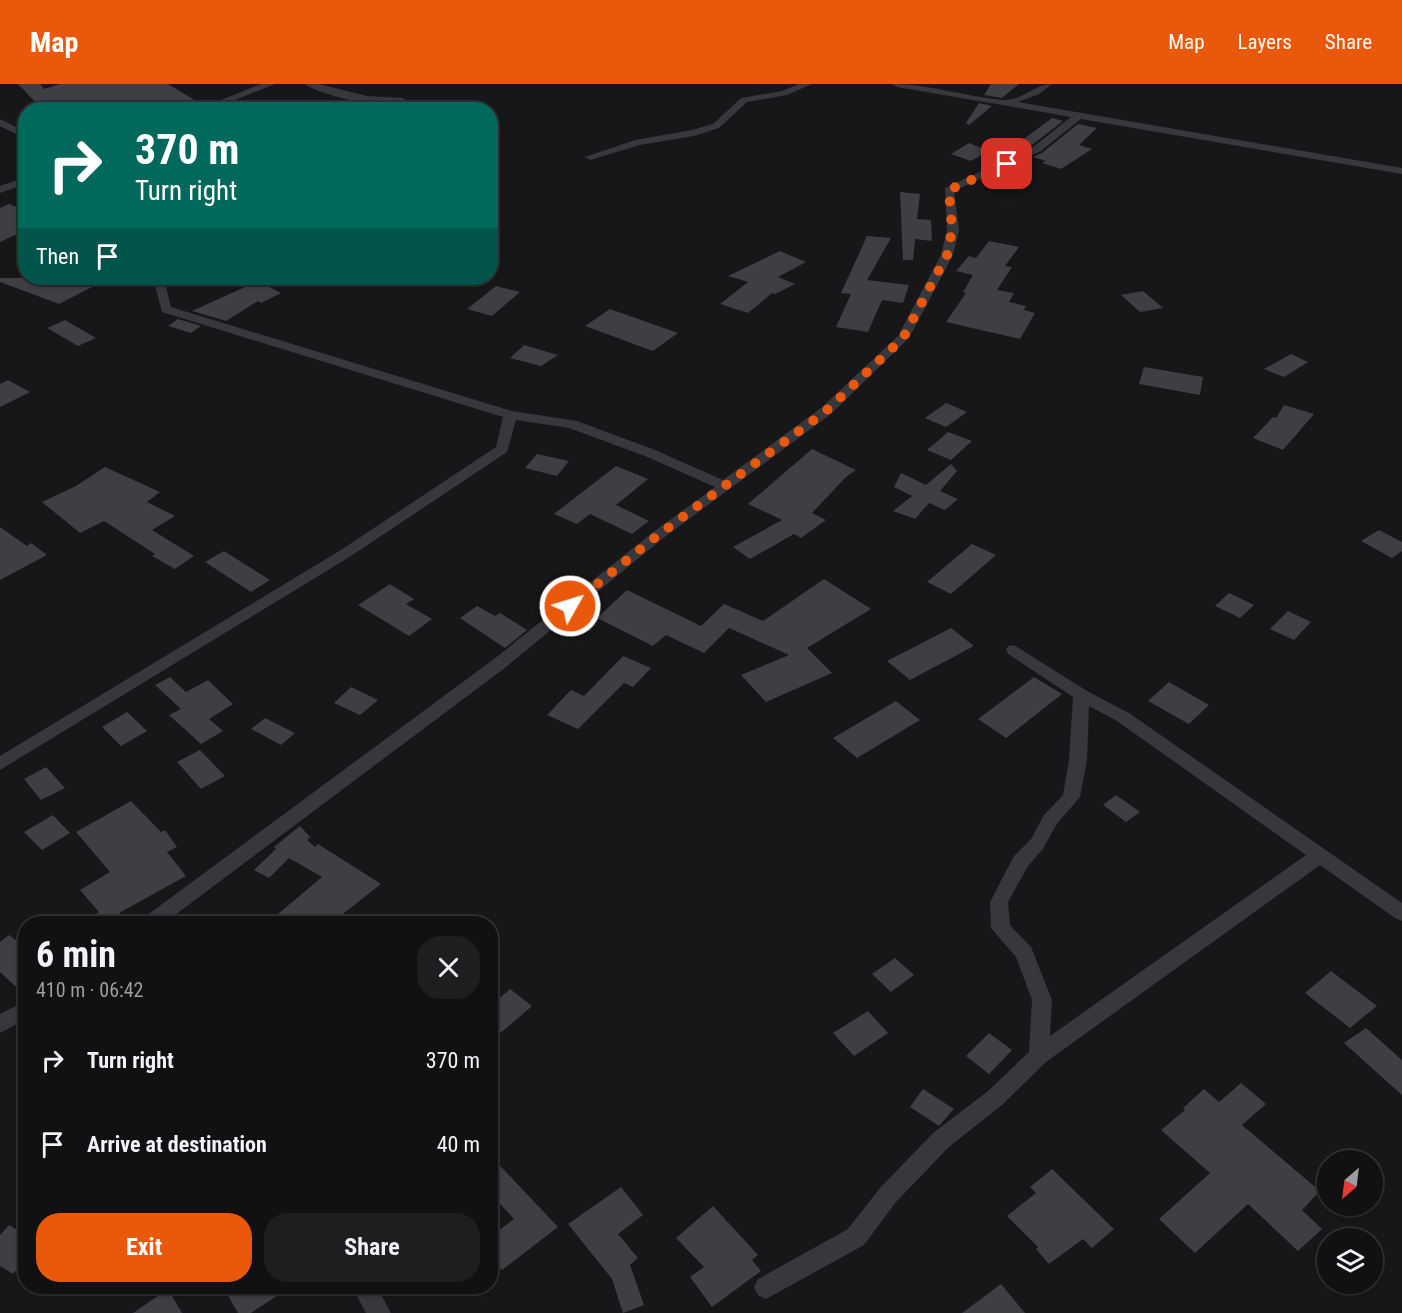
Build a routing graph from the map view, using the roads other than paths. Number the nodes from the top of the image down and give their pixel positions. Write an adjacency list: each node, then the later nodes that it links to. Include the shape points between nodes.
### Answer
1 (270, 84): 8 (street)
2 (310, 84): 7 (street, via 364,99)
3 (807, 84): 14 (street, via 744,100 716,126)
4 (897, 84): 9 (street)
5 (1047, 84): 6 (street)
6 (1036, 92): 9 (street); 10 (street)
7 (402, 100)
8 (222, 102)
9 (1009, 102): 10 (street)
10 (1042, 108): 11 (street)
11 (1079, 115): 15 (street); 20 (street, via 1037,148 949,190 952,230 947,255 903,338 826,411)
12 (0, 122): 13 (street)
13 (18, 132)
14 (590, 157)
15 (1402, 171)
16 (18, 183): 17 (street)
17 (0, 190)
18 (160, 285): 19 (street, via 166,309)
19 (510, 415): 20 (street, via 573,424); 23 (street, via 502,449 346,553)
20 (725, 486): 26 (street, via 500,663)
21 (1014, 651): 22 (street)
22 (1081, 695): 24 (street, via 1124,717); 29 (street, via 1078,760 1071,797 1021,861 999,902 1001,928 1024,953 1042,1000)
23 (0, 764)
24 (1320, 855): 25 (street); 29 (street)
25 (1402, 913)
26 (160, 916)
27 (18, 1014): 28 (street)
28 (0, 1024)
29 (1039, 1056): 30 (street, via 995,1098 941,1140 888,1195 856,1238)
30 (766, 1287)
31 (368, 1294): 32 (street)
32 (379, 1313)

